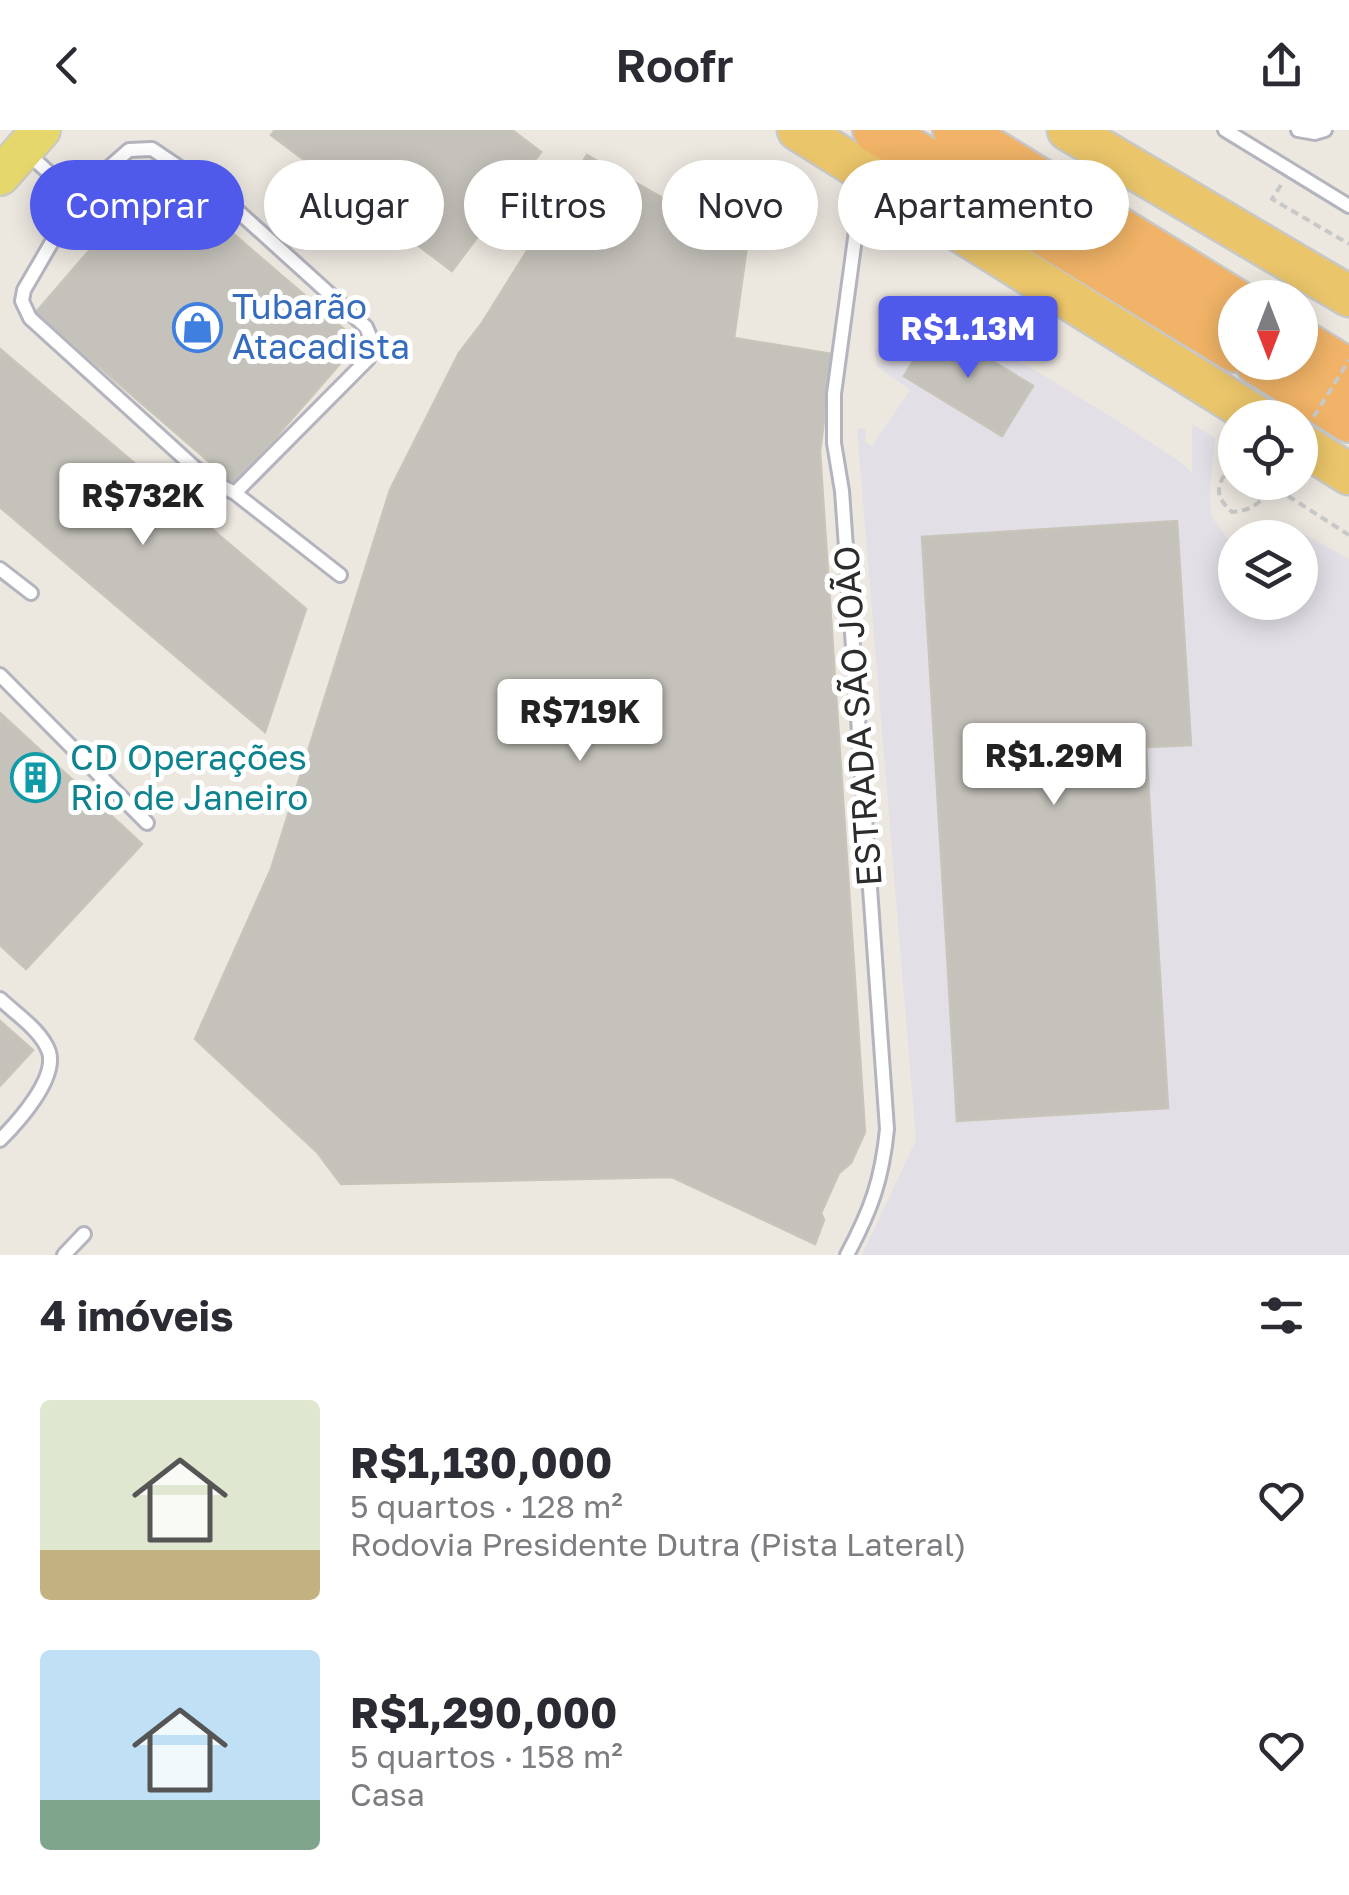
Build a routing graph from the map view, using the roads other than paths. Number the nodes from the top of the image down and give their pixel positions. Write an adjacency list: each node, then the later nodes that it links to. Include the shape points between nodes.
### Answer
1 (798, 130): 7 (highway)
2 (956, 130): 13 (highway)
3 (1068, 130): 14 (highway)
4 (1225, 130): 10 (lane)
5 (1298, 130): 6 (lane)
6 (1326, 130)
7 (870, 151): 15 (highway); 19 (highway); 33 (lane, ESTRADA SÃO JOÃO, via 834,394 834,443 888,1129 875,1199)
8 (118, 160): 9 (lane, via 129,150 152,148)
9 (169, 160)
10 (1349, 206)
11 (244, 217): 23 (lane, via 366,327 372,341 368,359)
12 (47, 250): 23 (lane, via 24,290 30,318 206,478)
13 (1218, 292)
14 (1349, 296)
15 (1218, 340)
16 (1318, 353): 17 (highway)
17 (1349, 372)
18 (1287, 380): 20 (highway)
19 (1233, 400)
20 (1349, 419)
21 (1318, 453): 22 (highway)
22 (1349, 474)
23 (235, 493): 25 (lane)
24 (0, 569): 26 (lane)
25 (340, 576)
26 (30, 592)
27 (0, 675): 28 (lane)
28 (147, 822)
29 (0, 999): 30 (lane, via 50,1053 50,1073)
30 (0, 1140)
31 (84, 1234): 32 (lane)
32 (64, 1255)
33 (847, 1255)

